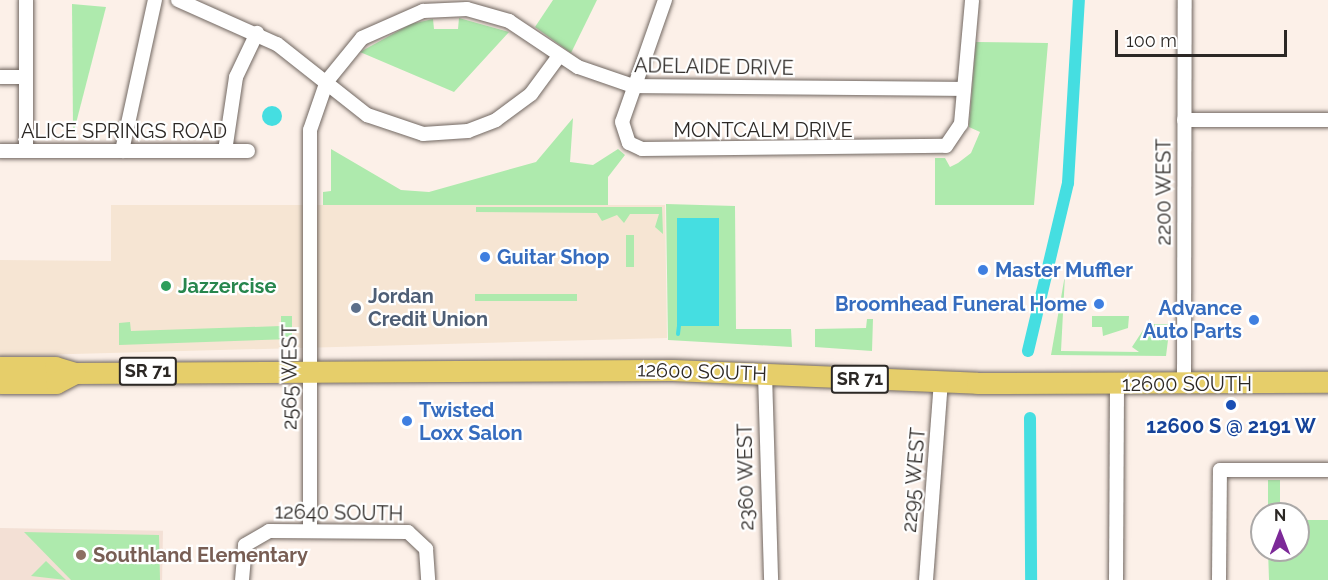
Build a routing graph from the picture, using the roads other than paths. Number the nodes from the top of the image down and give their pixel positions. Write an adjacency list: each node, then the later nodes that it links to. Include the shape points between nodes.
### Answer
1 (26, 0): 12 (street)
2 (155, 0): 20 (street)
3 (178, 0): 8 (street)
4 (665, 0): 14 (street, MONTCALM DRIVE)
5 (972, 0): 15 (street)
6 (1185, 0): 16 (street, 2200 WEST)
7 (446, 4): 10 (street, ADELAIDE DRIVE, via 509,21); 13 (street, ADELAIDE DRIVE, via 382,25 345,54)
8 (214, 5): 9 (street)
9 (257, 33): 13 (street); 21 (street, via 236,77)
10 (559, 56): 13 (street, via 520,104 489,123 453,134 423,134 380,122); 14 (street, ADELAIDE DRIVE, via 598,76)
11 (0, 77): 12 (street)
12 (26, 77): 19 (street)
13 (327, 81): 24 (street, 2565 WEST, via 315,106 309,143)
14 (633, 86): 15 (street, ADELAIDE DRIVE); 15 (street, MONTCALM DRIVE, via 622,129 629,143 642,149 935,150 955,139)
15 (964, 89)
16 (1184, 120): 17 (street); 31 (street, 2200 WEST)
17 (1328, 120)
18 (0, 151): 19 (street, ALICE SPRINGS ROAD)
19 (26, 151): 20 (street, ALICE SPRINGS ROAD)
20 (122, 151): 21 (street, ALICE SPRINGS ROAD)
21 (225, 151): 22 (street, ALICE SPRINGS ROAD)
22 (248, 151)
23 (0, 367): 25 (main road, 12600 SOUTH / SR 71, via 55,367)
24 (309, 368): 25 (main road, 12600 SOUTH / SR 71); 26 (main road, 12600 SOUTH / SR 71); 33 (street, 2565 WEST)
25 (75, 373): 29 (main road, 12600 SOUTH / SR 71, via 56,383)
26 (765, 374): 27 (main road, 12600 SOUTH / SR 71); 36 (street, 2360 WEST)
27 (941, 382): 30 (main road, 12600 SOUTH / SR 71); 37 (street, 2295 WEST)
28 (1328, 382): 31 (main road, 12600 SOUTH / SR 71)
29 (0, 383)
30 (1117, 385): 31 (main road, 12600 SOUTH / SR 71); 38 (street)
31 (1184, 385)
32 (1328, 470): 39 (street, via 1220,470)
33 (310, 531): 34 (street, 12640 SOUTH, via 252,536 242,551); 35 (street, 12640 SOUTH, via 402,531 423,541)
34 (242, 580)
35 (428, 580)
36 (771, 580)
37 (926, 580)
38 (1116, 580)
39 (1219, 580)

